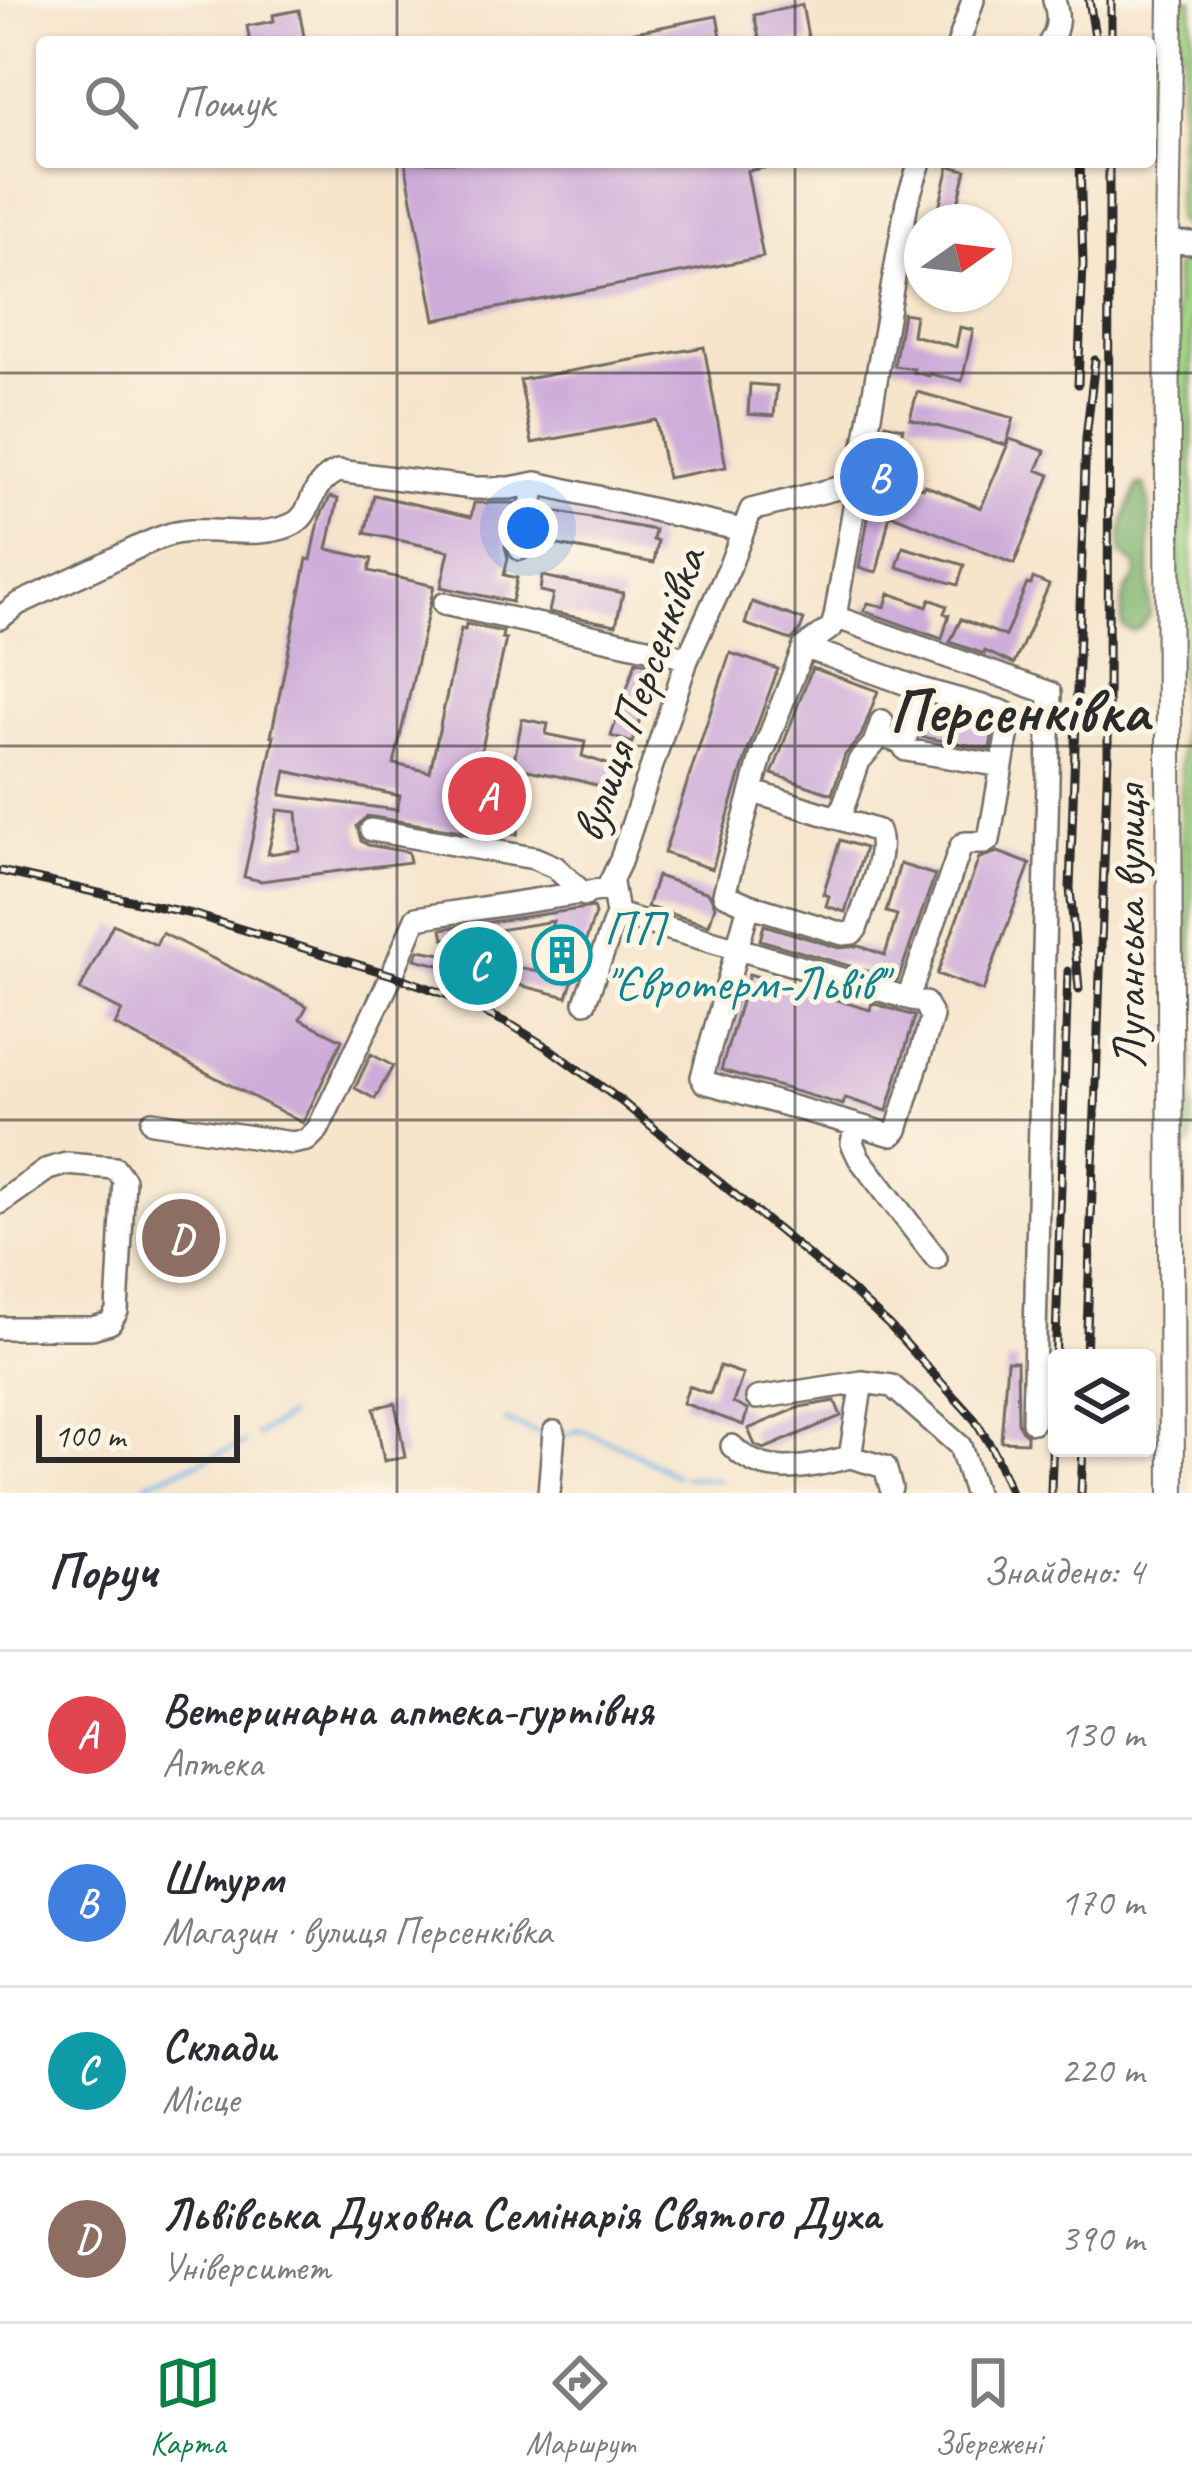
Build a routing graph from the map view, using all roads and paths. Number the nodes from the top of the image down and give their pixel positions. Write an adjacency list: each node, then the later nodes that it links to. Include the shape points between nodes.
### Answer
1 (973, 0): 4 (street)
2 (1054, 0): 5 (street)
3 (1171, 0): 7 (main road, Луганська вулиця)
4 (961, 36)
5 (1057, 36)
6 (918, 168): 9 (street)
7 (1180, 243): 41 (main road, Луганська вулиця)
8 (536, 483): 10 (street); 11 (street); 13 (street, via 473,488 338,471 290,525 172,534)
9 (859, 483): 10 (street, вулиця Персенківка, via 755,508); 14 (street)
10 (742, 530): 16 (street, вулиця Персенківка)
11 (520, 548)
12 (444, 604): 16 (street)
13 (0, 617)
14 (836, 617): 15 (street); 37 (street, via 1049,693)
15 (804, 647): 17 (street); 20 (street)
16 (687, 660): 23 (street, вулиця Персенківка)
17 (921, 689): 18 (street); 19 (street, via 1007,714)
18 (902, 742): 19 (street, via 906,750); 21 (street, via 880,728)
19 (1002, 766): 28 (street, via 987,843 961,846)
20 (754, 792): 21 (street); 25 (street, via 724,894)
21 (839, 819): 25 (street, via 882,836 852,933)
22 (371, 830): 24 (street, via 534,858)
23 (612, 883): 24 (street, вулиця Персенківка); 26 (street)
24 (585, 895): 30 (street, вулиця Персенківка, via 416,918 307,1140)
25 (749, 905): 27 (street)
26 (617, 914): 27 (street); 29 (street)
27 (738, 948): 28 (street); 31 (street, via 704,1082)
28 (908, 998): 31 (street, via 925,1003 932,1018 897,1130)
29 (585, 1003)
30 (152, 1122)
31 (856, 1126): 33 (street, via 859,1158)
32 (0, 1203): 34 (street, via 66,1163 115,1168 124,1180 118,1311 110,1323)
33 (936, 1258)
34 (0, 1328)
35 (862, 1382): 36 (street); 40 (street); 44 (street, via 892,1386 960,1446)
36 (757, 1398)
37 (1033, 1422)
38 (554, 1432): 43 (street)
39 (732, 1446): 40 (street, via 768,1468)
40 (850, 1457): 42 (street, via 885,1467)
41 (1179, 1482)
42 (891, 1488)
43 (549, 1493)
44 (975, 1493)

